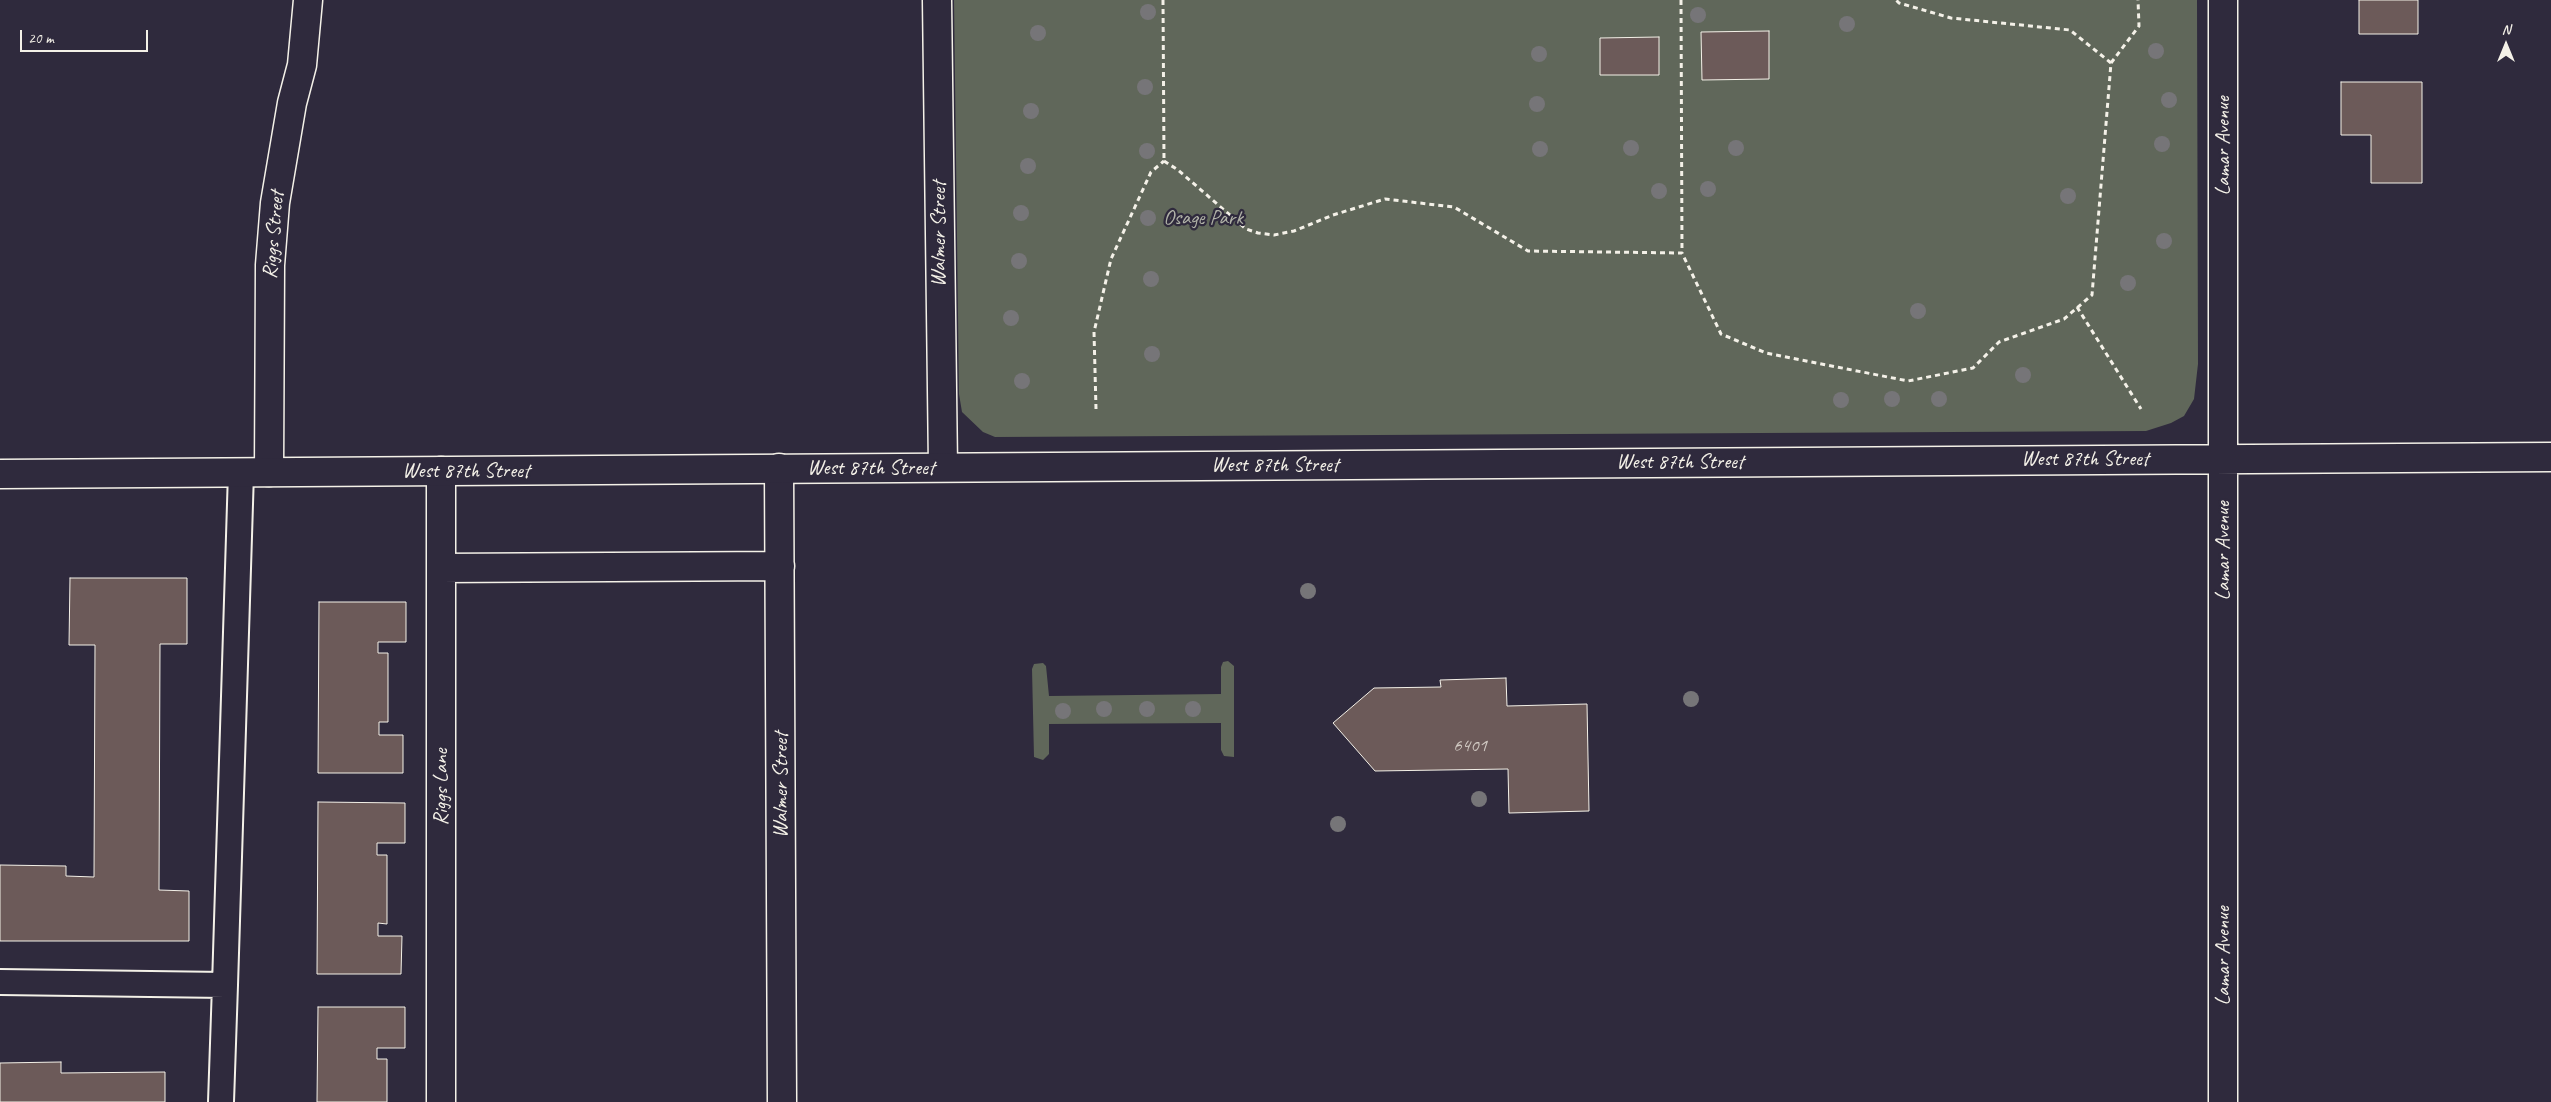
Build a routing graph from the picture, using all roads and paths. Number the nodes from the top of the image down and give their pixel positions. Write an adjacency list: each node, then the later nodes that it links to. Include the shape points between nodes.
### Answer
1 (308, 0): 20 (street, Riggs Street, via 302,65 292,103 275,203 270,265)
2 (937, 0): 16 (street, Walmer Street)
3 (1163, 0): 9 (path)
4 (1681, 0): 10 (path)
5 (1896, 0): 8 (path, via 1899,4 1951,18 2070,30)
6 (2138, 0): 8 (path, via 2139,26)
7 (2224, 0): 15 (street, Lamar Avenue)
8 (2111, 63): 11 (path, via 2092,295)
9 (1164, 161): 10 (path, via 1246,229 1258,233 1294,231 1385,199 1454,207 1528,251); 12 (path, via 1151,172 1111,258 1094,332)
10 (1682, 253): 11 (path, via 1721,334 1766,353 1908,381 1973,368 1999,342 2064,319)
11 (2077, 307): 13 (path)
12 (1096, 409)
13 (2141, 409)
14 (2551, 457): 15 (street, West 87th Street)
15 (2222, 458): 16 (street, West 87th Street); 29 (street, Lamar Avenue)
16 (943, 467): 17 (street, West 87th Street)
17 (779, 468): 18 (street, West 87th Street); 22 (street, Walmer Street)
18 (441, 471): 20 (street, West 87th Street); 23 (street, Riggs Lane)
19 (241, 472): 20 (street, West 87th Street); 21 (street, West 87th Street); 25 (lane)
20 (269, 472)
21 (0, 474)
22 (780, 566): 23 (street); 28 (street, Walmer Street)
23 (441, 568): 27 (street, Riggs Lane)
24 (0, 982): 25 (lane)
25 (225, 985): 26 (lane)
26 (221, 1102)
27 (441, 1102)
28 (782, 1102)
29 (2223, 1102)

